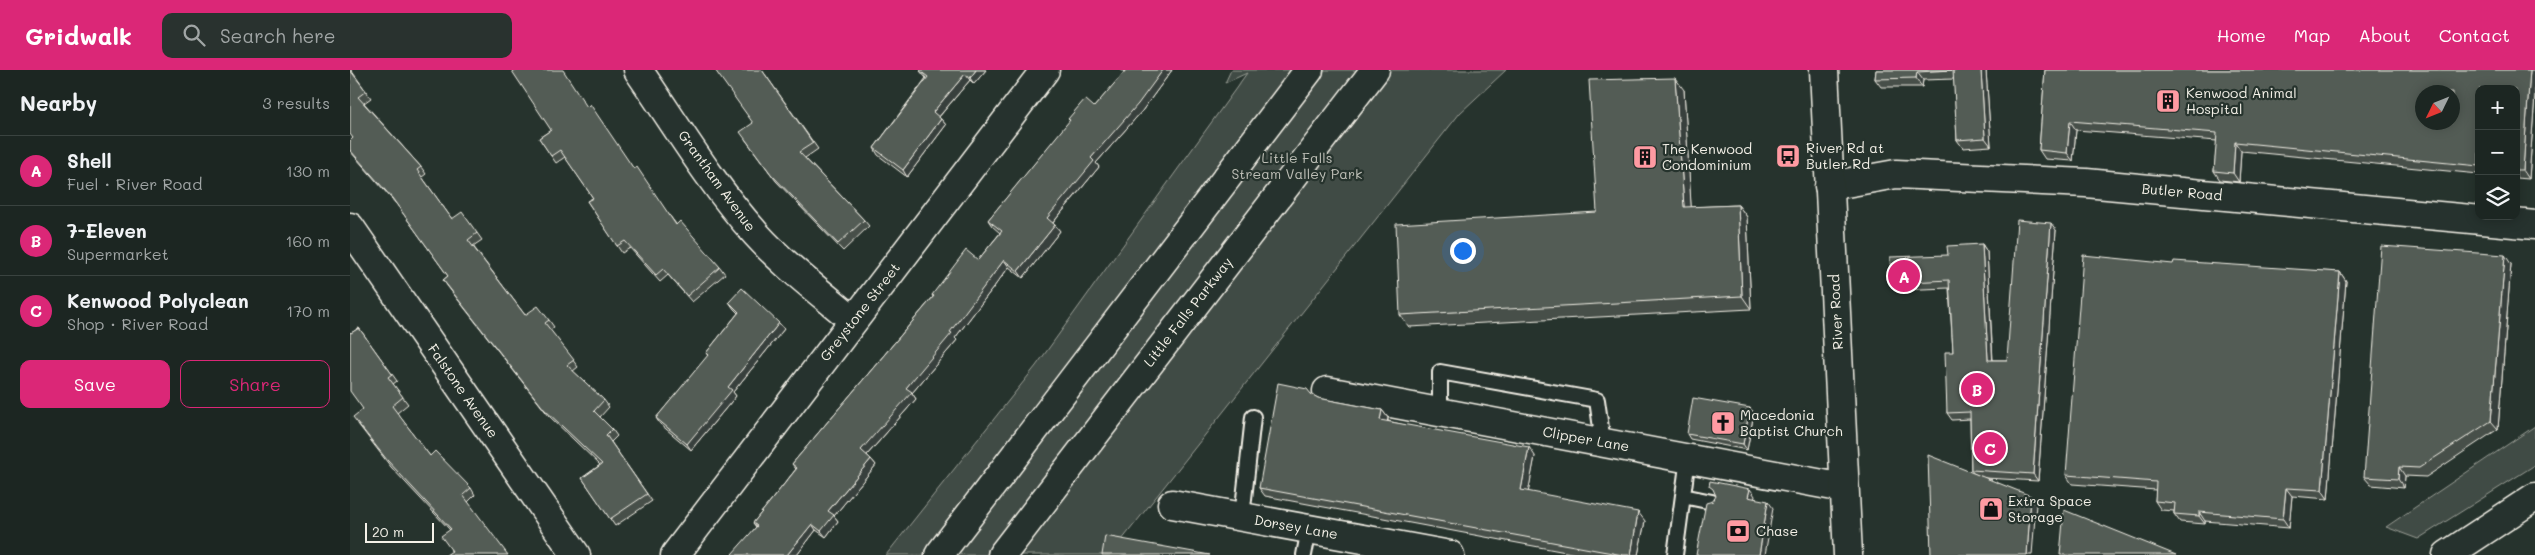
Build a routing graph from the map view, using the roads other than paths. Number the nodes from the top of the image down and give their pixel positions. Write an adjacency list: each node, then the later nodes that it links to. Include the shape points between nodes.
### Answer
1 (638, 70): 9 (street, Grantham Avenue, via 733,207 757,235)
2 (1045, 70): 9 (street, Greystone Street)
3 (1310, 70): 24 (street)
4 (1375, 70): 25 (street, Little Falls Parkway)
5 (1824, 70): 6 (street, River Road)
6 (1829, 186): 7 (street, Butler Road, via 1896,174 2079,182); 15 (street, River Road)
7 (2535, 225)
8 (350, 227): 22 (street, Falstone Avenue)
9 (853, 320): 23 (street, Greystone Street)
10 (1327, 391): 11 (street, Clipper Lane)
11 (1440, 412): 13 (street, Clipper Lane); 13 (lane, via 1440,372 1597,400)
12 (1253, 417): 20 (lane)
13 (1603, 442): 14 (street, Clipper Lane)
14 (1688, 458): 15 (street, Clipper Lane); 16 (lane)
15 (1844, 488): 28 (street, River Road)
16 (1683, 496): 18 (lane); 27 (lane)
17 (2535, 497): 29 (street)
18 (1712, 502)
19 (1172, 504): 20 (street, Dorsey Lane)
20 (1242, 517): 21 (street, Dorsey Lane)
21 (1306, 542): 26 (street, Dorsey Lane)
22 (576, 555)
23 (675, 555)
24 (939, 555)
25 (1002, 555)
26 (1450, 555)
27 (1675, 555)
28 (1848, 555)
29 (2447, 555)

